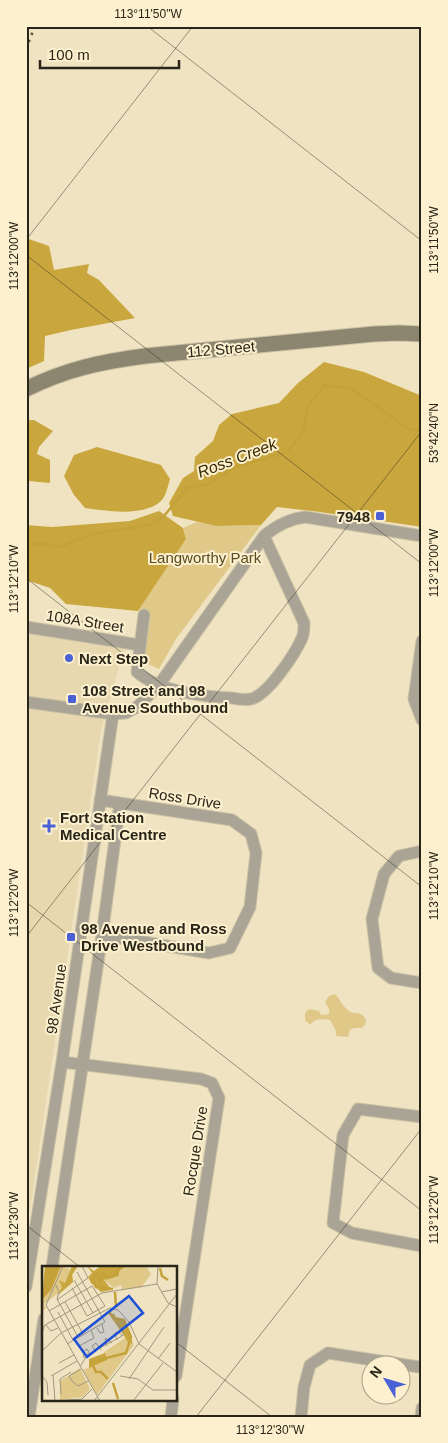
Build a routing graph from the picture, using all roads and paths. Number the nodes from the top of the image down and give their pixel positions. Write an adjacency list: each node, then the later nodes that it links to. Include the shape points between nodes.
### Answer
1 (422, 334): 2 (main road, 112 Street, via 374,334 145,356 84,367)
2 (26, 390)
3 (264, 536): 4 (street, via 279,524 305,517); 9 (street); 9 (street, via 304,623 302,638 285,666 269,688 250,699 206,697)
4 (422, 536)
5 (144, 615): 8 (street)
6 (26, 627): 8 (street, 108A Street)
7 (422, 641): 12 (street, via 414,699)
8 (140, 645): 9 (street, via 137,672)
9 (159, 685): 11 (street, via 136,707 126,713)
10 (26, 702): 11 (street)
11 (113, 714): 13 (street, 98 Avenue)
12 (422, 720)
13 (100, 800): 14 (street, Ross Drive); 18 (street, 98 Avenue)
14 (120, 803): 16 (street); 16 (street, Ross Drive, via 232,820 252,834 256,853 250,907 230,948 209,953)
15 (422, 851): 17 (street, via 399,856 384,874 372,919 378,968 391,978)
16 (102, 935): 19 (street)
17 (422, 983)
18 (62, 1062): 19 (street, Rocque Drive); 21 (street, 98 Avenue)
19 (82, 1065): 23 (street); 26 (street, Rocque Drive, via 201,1079 212,1082 219,1098)
20 (422, 1117): 22 (street, via 358,1109 342,1135 333,1223 352,1233)
21 (31, 1227): 24 (street, 98 Avenue)
22 (422, 1246)
23 (52, 1266)
24 (26, 1287)
25 (42, 1333): 30 (street)
26 (178, 1363)
27 (422, 1368): 32 (street, via 328,1353 310,1366)
28 (173, 1400): 31 (street)
29 (422, 1408): 33 (street)
30 (29, 1417)
31 (171, 1417)
32 (301, 1417)
33 (420, 1417)

